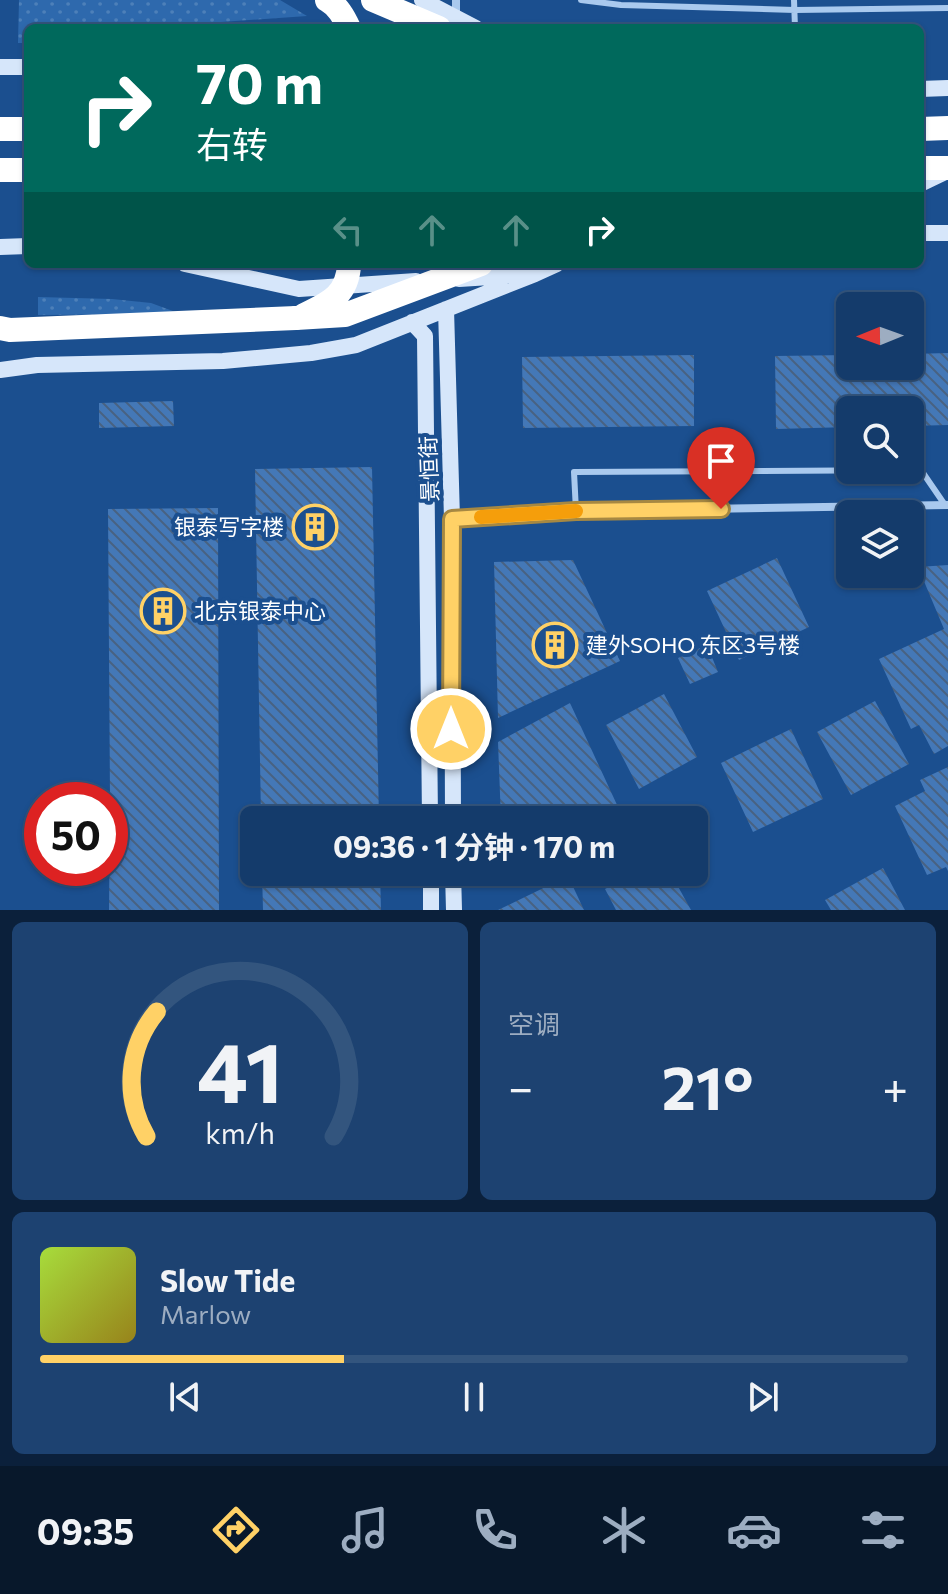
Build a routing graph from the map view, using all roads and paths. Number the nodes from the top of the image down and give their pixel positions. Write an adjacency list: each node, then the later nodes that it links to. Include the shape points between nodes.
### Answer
1 (327, 0): 10 (highway)
2 (373, 0): 9 (highway)
3 (422, 0): 9 (street)
4 (456, 0): 9 (street)
5 (581, 0): 8 (lane)
6 (794, 0): 8 (lane)
7 (948, 8): 8 (lane)
8 (795, 10): 11 (lane)
9 (448, 23)
10 (347, 24)
11 (795, 24)
12 (0, 67): 13 (street)
13 (24, 67)
14 (948, 88): 15 (street)
15 (924, 89)
16 (948, 128): 19 (highway)
17 (0, 129): 18 (highway)
18 (24, 129)
19 (924, 129)
20 (924, 168): 23 (highway)
21 (0, 170): 22 (highway)
22 (24, 170)
23 (948, 170): 24 (street)
24 (924, 182)
25 (924, 233): 26 (street)
26 (948, 233)
27 (24, 246): 28 (street)
28 (0, 247)
29 (203, 268): 33 (street, via 299,289)
30 (349, 268): 35 (highway, bridge, via 340,294)
31 (470, 268): 35 (highway, bridge, via 345,315)
32 (548, 268): 33 (street)
33 (535, 274): 34 (street)
34 (446, 309): 36 (street); 41 (street, 景恒街)
35 (296, 318): 37 (highway)
36 (412, 322): 38 (street, via 356,345 311,353); 42 (street, 景恒街, via 425,336)
37 (3, 331)
38 (0, 370)
39 (947, 505): 40 (street); 40 (lane, via 921,470 574,472)
40 (576, 511): 41 (street)
41 (452, 519): 43 (street, 景恒街)
42 (430, 806)
43 (453, 806)
44 (431, 886): 46 (street)
45 (453, 886): 47 (street)
46 (431, 910)
47 (454, 910)

